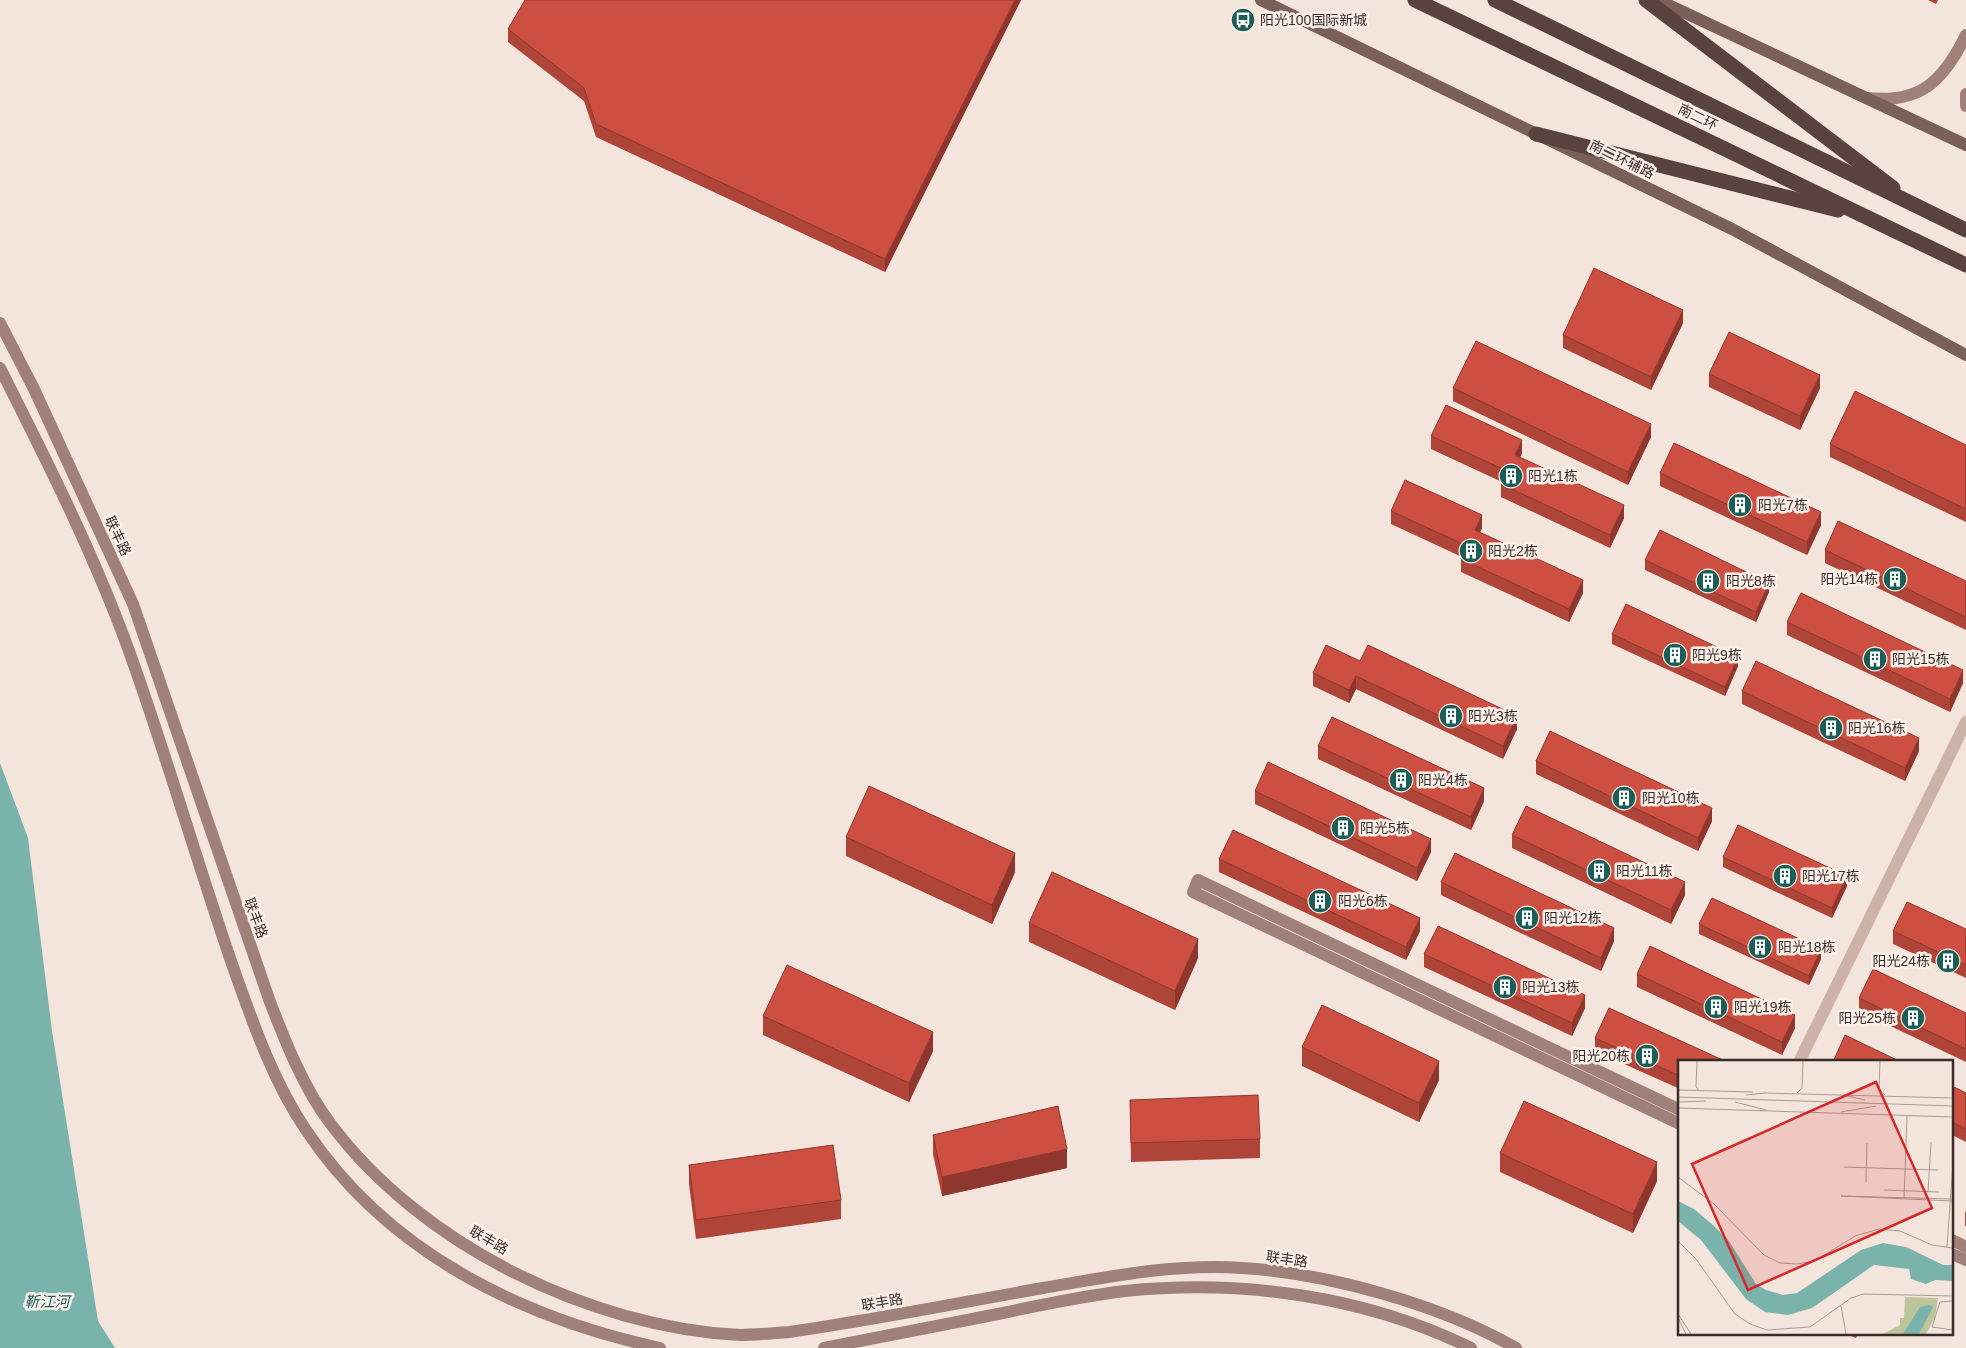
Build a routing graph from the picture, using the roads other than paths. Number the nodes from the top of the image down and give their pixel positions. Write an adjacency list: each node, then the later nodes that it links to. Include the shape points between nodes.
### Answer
1 (1261, 0): 10 (main road, 南二环辅路)
2 (1415, 0): 13 (highway, 南二环)
3 (1495, 0): 12 (highway, 南二环)
4 (1646, 0): 12 (highway)
5 (1658, 0): 8 (main road)
6 (1966, 35): 8 (main road, via 1941,77 1927,86 1898,98)
7 (1966, 94): 9 (main road)
8 (1865, 97): 11 (main road)
9 (1966, 106)
10 (1536, 134): 13 (highway); 17 (main road, 南二环辅路, via 1732,229)
11 (1966, 145)
12 (1920, 208): 14 (highway, 南二环)
13 (1871, 218): 15 (highway, 南二环)
14 (1966, 230)
15 (1966, 265)
16 (0, 323): 30 (main road, 联丰路, via 133,604 270,1002 306,1085 356,1156 405,1201 453,1237 547,1289 583,1302 641,1321 741,1335 789,1332 1135,1272 1241,1268 1329,1280 1382,1295 1468,1325)
17 (1966, 355)
18 (0, 368): 27 (main road, via 41,450 119,624 251,1018 281,1087 306,1131 346,1180 393,1227 488,1290 580,1328)
19 (1966, 722): 20 (street)
20 (1800, 1060)
21 (1678, 1109): 22 (main road, via 1198,880 1193,892)
22 (1678, 1123)
23 (1954, 1241): 24 (main road)
24 (1966, 1247)
25 (1954, 1255): 26 (main road)
26 (1966, 1260)
27 (660, 1348)
28 (824, 1348): 29 (main road, via 1124,1291 1202,1287 1281,1292 1339,1303 1407,1322)
29 (1472, 1348)
30 (1516, 1348)

